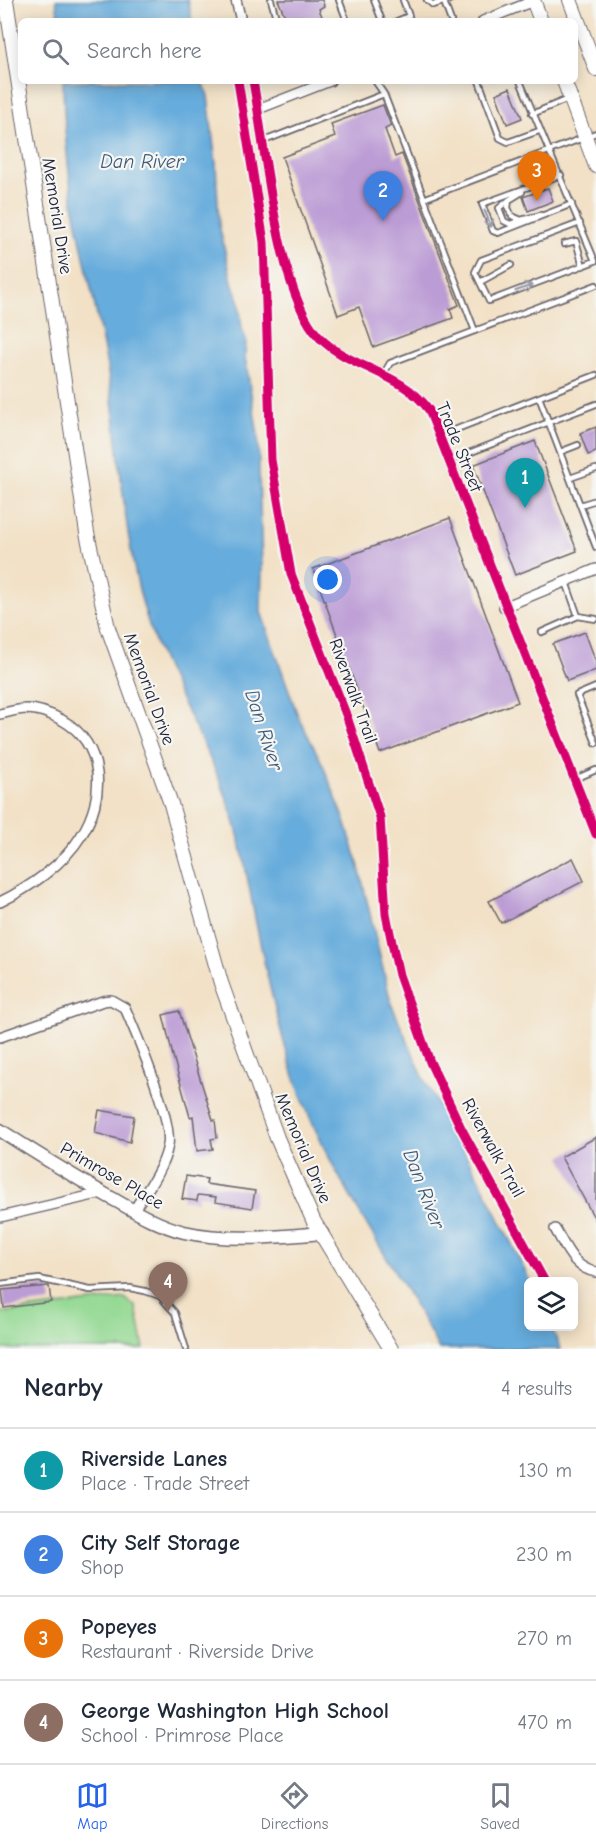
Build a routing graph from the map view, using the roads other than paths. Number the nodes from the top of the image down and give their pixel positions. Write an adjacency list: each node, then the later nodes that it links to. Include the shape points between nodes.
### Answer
1 (6, 0): 22 (main road, Memorial Drive)
2 (236, 0): 11 (street)
3 (271, 0): 12 (lane)
4 (339, 0): 13 (lane)
5 (374, 0): 14 (lane)
6 (403, 0): 15 (lane, via 409,16)
7 (427, 0): 9 (lane, via 433,4)
8 (570, 0): 19 (main road)
9 (446, 1): 16 (lane)
10 (533, 1): 17 (street); 18 (main road)
11 (240, 18)
12 (276, 18)
13 (346, 18)
14 (381, 18)
15 (404, 18)
16 (450, 18)
17 (498, 18)
18 (540, 18)
19 (577, 18)
20 (578, 21): 21 (main road)
21 (596, 69)
22 (18, 79)
23 (19, 84): 88 (main road, Memorial Drive, via 87,533 108,628 171,804 241,1040 277,1138)
24 (254, 84): 32 (street, Trade Street)
25 (322, 84): 32 (street)
26 (377, 84): 30 (lane)
27 (480, 84): 34 (lane, via 500,138 508,142)
28 (521, 84): 33 (lane)
29 (565, 84): 31 (main road)
30 (384, 94): 36 (lane); 41 (lane)
31 (570, 98): 33 (lane); 35 (main road)
32 (258, 109): 36 (street, Trade Street)
33 (532, 114): 34 (lane)
34 (539, 131): 37 (lane)
35 (590, 136): 37 (lane); 38 (main road)
36 (264, 141): 54 (street, Trade Street, via 274,210 295,301 303,318 333,348)
37 (550, 150): 39 (lane); 41 (lane)
38 (596, 166)
39 (561, 175): 40 (lane); 43 (lane)
40 (532, 186): 42 (lane); 44 (lane, one-way to 44, via 482,204 493,231 504,233)
41 (426, 198): 53 (lane)
42 (509, 200): 45 (lane, via 512,216); 45 (lane, via 500,205 504,221 510,224)
43 (572, 204): 44 (lane); 46 (lane)
44 (548, 214): 45 (lane)
45 (521, 220)
46 (580, 223): 48 (lane); 51 (lane, via 481,260 475,272)
47 (564, 244): 50 (lane, via 576,241)
48 (596, 262): 50 (lane)
49 (511, 265): 51 (lane)
50 (583, 266): 51 (lane, one-way to 50, via 489,302)
51 (480, 282)
52 (596, 285): 53 (lane)
53 (475, 331): 54 (lane, via 390,363)
54 (383, 375): 59 (street, Trade Street, via 421,399)
55 (596, 375): 56 (lane)
56 (539, 397): 58 (lane); 59 (lane)
57 (596, 404): 58 (lane)
58 (549, 422): 61 (lane); 62 (lane)
59 (439, 436): 62 (street, Trade Street)
60 (578, 445): 61 (lane)
61 (560, 452): 64 (lane)
62 (448, 461): 71 (street, Trade Street)
63 (596, 469): 64 (lane)
64 (570, 478): 66 (lane)
65 (596, 500): 66 (lane)
66 (580, 506): 67 (lane)
67 (593, 533): 68 (lane)
68 (596, 547)
69 (596, 569): 70 (street)
70 (566, 582): 71 (street); 72 (lane)
71 (504, 607): 79 (street, Trade Street)
72 (578, 616): 73 (lane); 74 (lane)
73 (596, 619)
74 (542, 632)
75 (596, 687): 77 (lane, via 577,695)
76 (0, 714): 81 (street, via 26,709 66,722 93,753 99,779 96,803 72,849 17,894)
77 (596, 743)
78 (596, 770): 79 (lane)
79 (575, 779): 80 (street, Trade Street)
80 (596, 834)
81 (0, 902)
82 (0, 1037): 85 (street, via 104,1001 125,1008 154,1082 169,1139 164,1158)
83 (0, 1130): 84 (street, Primrose Place)
84 (102, 1193): 85 (street, Primrose Place); 86 (street)
85 (134, 1211): 88 (street, Primrose Place, via 164,1226 200,1235 276,1237)
86 (0, 1217)
87 (555, 1229): 89 (street, via 575,1263)
88 (322, 1233): 92 (main road, Memorial Drive)
89 (596, 1272)
90 (0, 1284): 91 (lane, via 39,1279 90,1290 130,1288 160,1296 175,1313)
91 (186, 1349)
92 (392, 1349)

